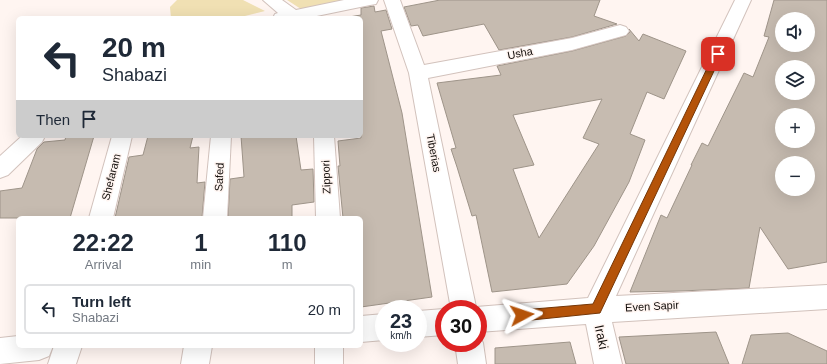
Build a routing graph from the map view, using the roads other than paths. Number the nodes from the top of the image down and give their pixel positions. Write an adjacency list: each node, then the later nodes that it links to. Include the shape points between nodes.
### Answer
1 (271, 0): 5 (street)
2 (370, 0): 6 (street)
3 (392, 0): 8 (street, Tiberias)
4 (744, 0): 19 (street)
5 (288, 16)
6 (294, 16)
7 (620, 31): 8 (street, Usha, via 572,44)
8 (418, 73): 18 (street, Tiberias)
9 (33, 138): 13 (street)
10 (121, 138): 14 (street, Shefaram)
11 (221, 138): 15 (street, Safed)
12 (324, 138): 16 (street, Zippori)
13 (0, 169)
14 (102, 216)
15 (216, 216)
16 (328, 216)
17 (827, 297): 19 (street, Even Sapir)
18 (462, 300)
19 (596, 310): 20 (street, Even Sapir); 33 (street, Iraki)
20 (487, 318)
21 (375, 328): 22 (street)
22 (363, 329)
23 (26, 348): 27 (street)
24 (67, 348): 29 (street)
25 (198, 348): 30 (street)
26 (329, 348): 31 (street)
27 (0, 352)
28 (470, 352): 32 (street)
29 (62, 364)
30 (195, 364)
31 (328, 364)
32 (472, 364)
33 (608, 364)

